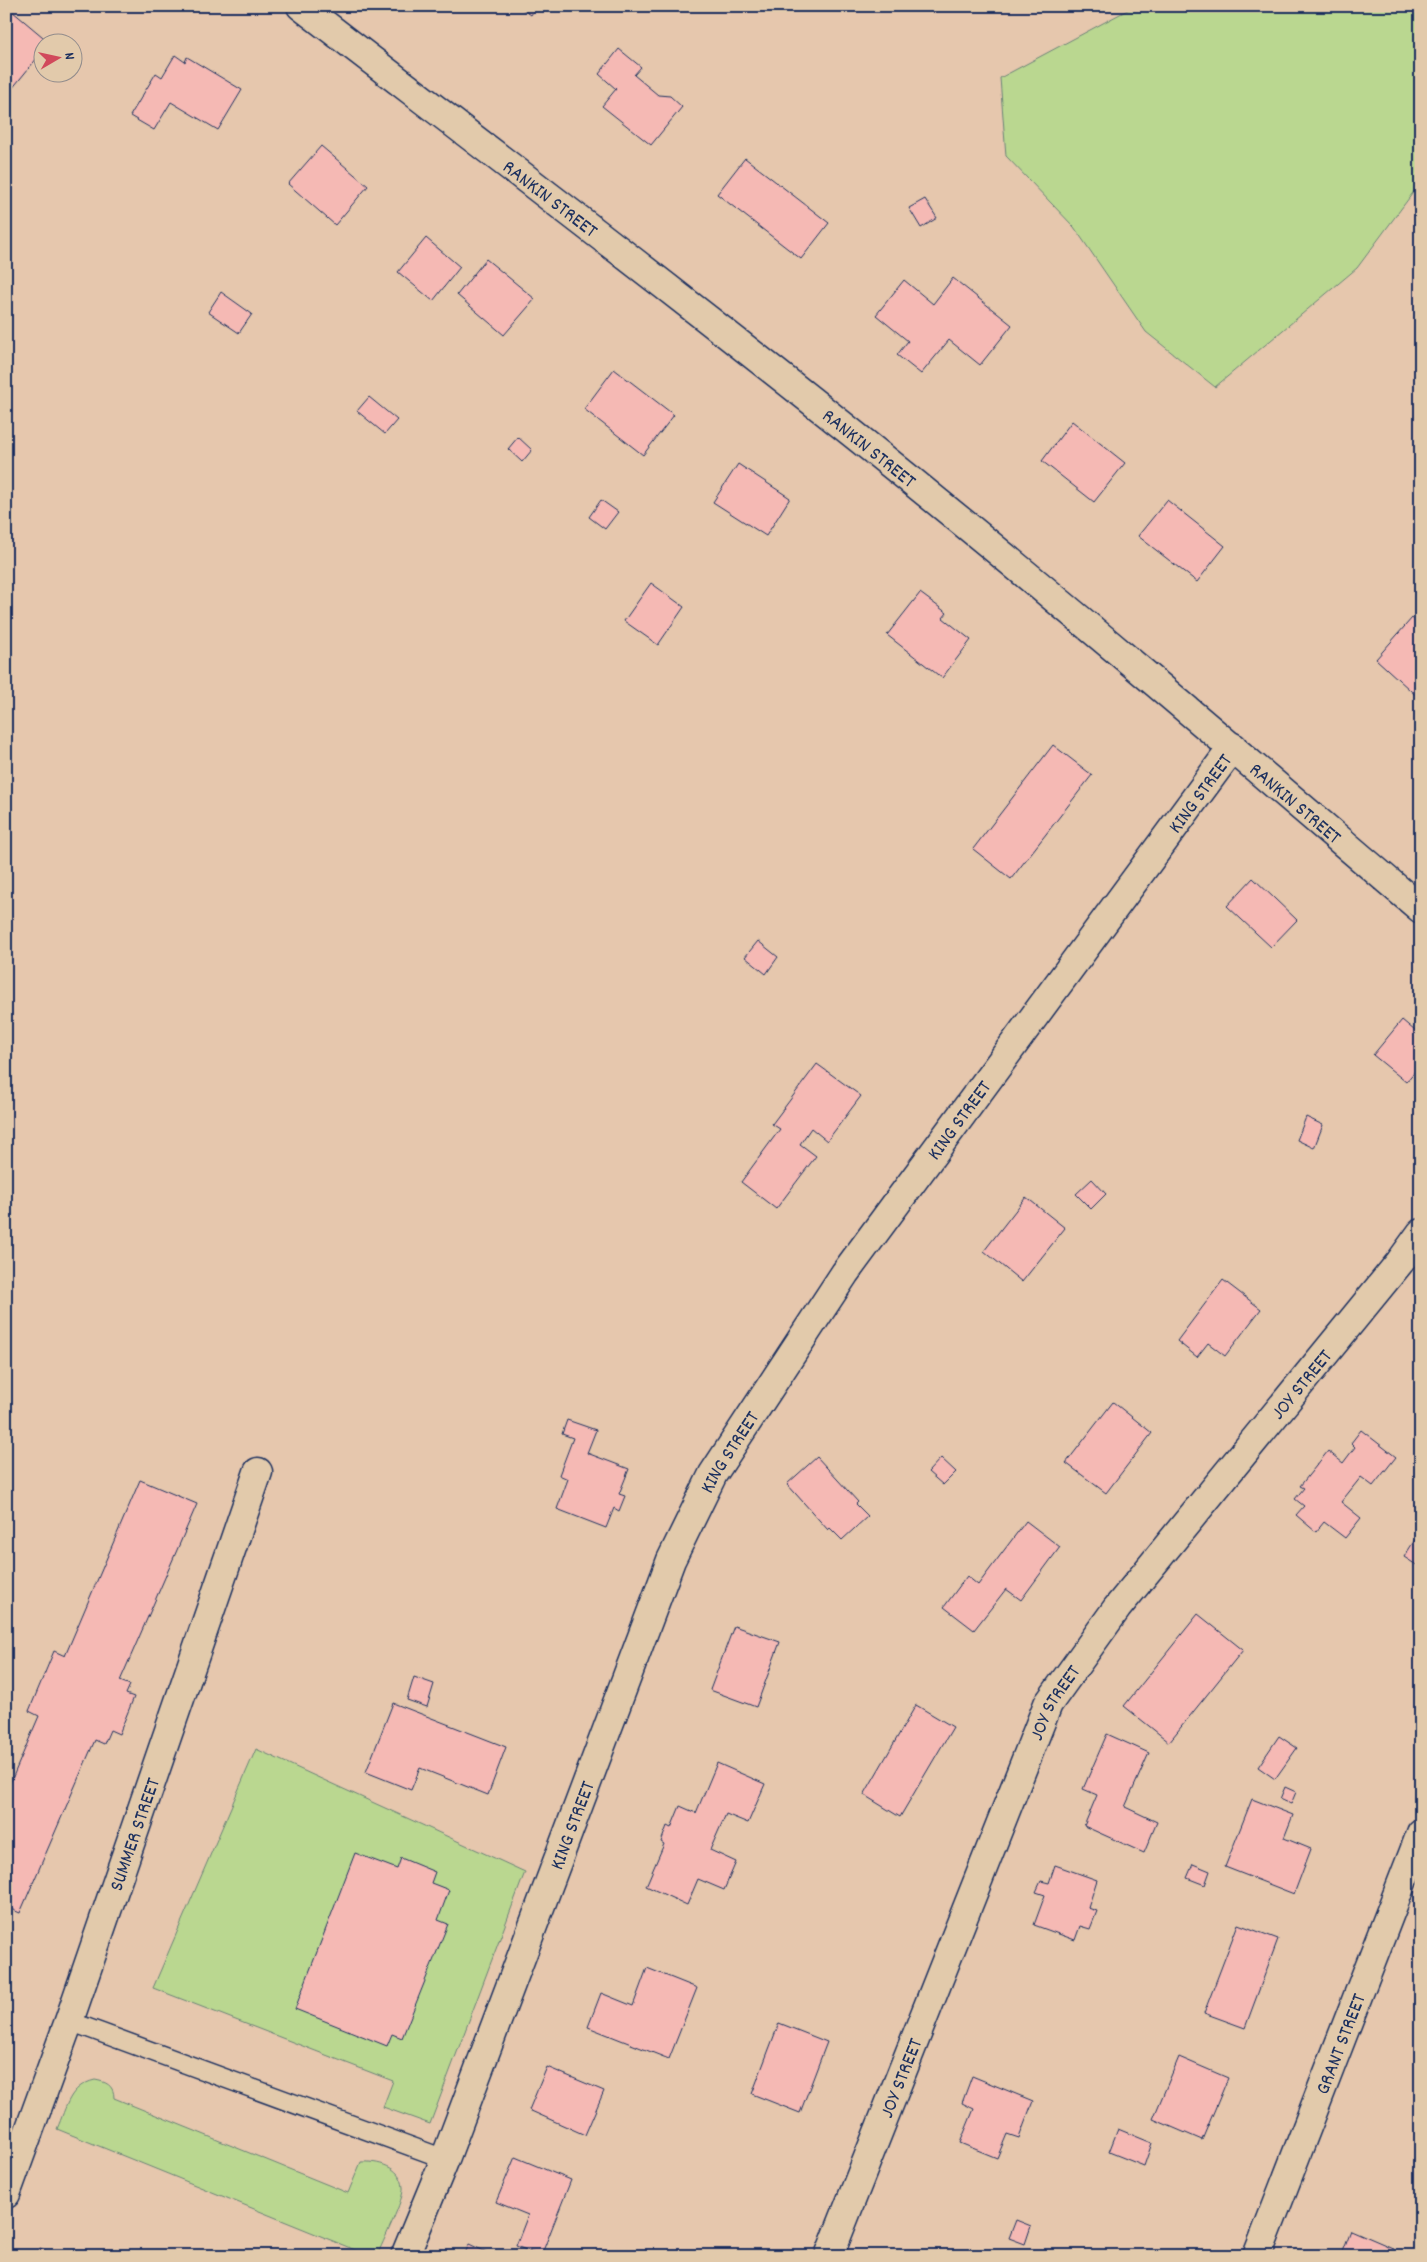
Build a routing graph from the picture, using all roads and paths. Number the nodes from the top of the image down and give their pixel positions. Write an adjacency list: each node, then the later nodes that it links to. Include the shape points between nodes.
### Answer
1 (301, 6): 2 (street, RANKIN STREET, via 659,281 900,472)
2 (1233, 747): 3 (street, RANKIN STREET); 8 (street, KING STREET, via 845,1273 713,1474 670,1560)
3 (1421, 909)
4 (1421, 1232): 11 (street, JOY STREET, via 1400,1262 1117,1608 1048,1704)
5 (258, 1472): 7 (street, SUMMER STREET)
6 (1421, 1833): 12 (street, GRANT STREET)
7 (69, 2021): 8 (lane); 9 (street, SUMMER STREET)
8 (445, 2158): 10 (street, KING STREET)
9 (6, 2194)
10 (405, 2256)
11 (830, 2256)
12 (1257, 2256)

